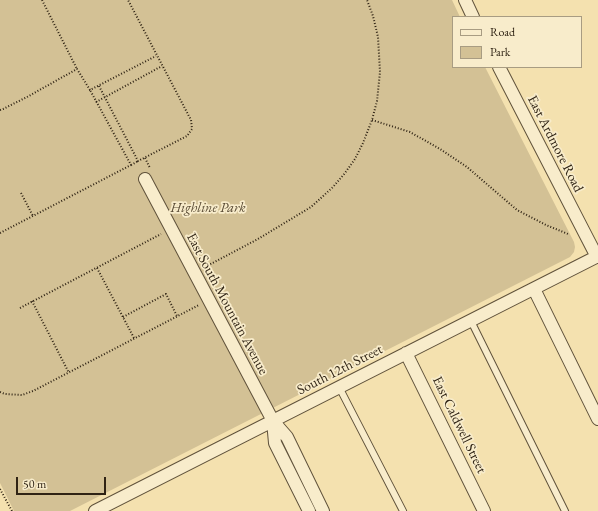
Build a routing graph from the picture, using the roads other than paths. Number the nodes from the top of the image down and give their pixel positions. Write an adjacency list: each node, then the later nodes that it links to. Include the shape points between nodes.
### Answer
1 (465, 0): 2 (street)
2 (473, 16)
3 (500, 68): 5 (street, East Ardmore Road)
4 (144, 179): 11 (street, East South Mountain Avenue)
5 (598, 257): 6 (street, South 12th Street)
6 (534, 289): 7 (street, South 12th Street); 10 (street)
7 (471, 320): 8 (street, South 12th Street); 18 (lane)
8 (406, 353): 9 (street, South 12th Street); 17 (street, East Caldwell Street)
9 (339, 387): 11 (street, South 12th Street); 16 (lane)
10 (598, 419)
11 (273, 421): 12 (street, South 12th Street); 14 (street, East South Mountain Avenue, via 275,443); 15 (street, East South Mountain Avenue, via 287,437)
12 (114, 507): 13 (street, South 12th Street)
13 (95, 511)
14 (309, 511)
15 (323, 511)
16 (403, 511)
17 (484, 511)
18 (565, 511)

